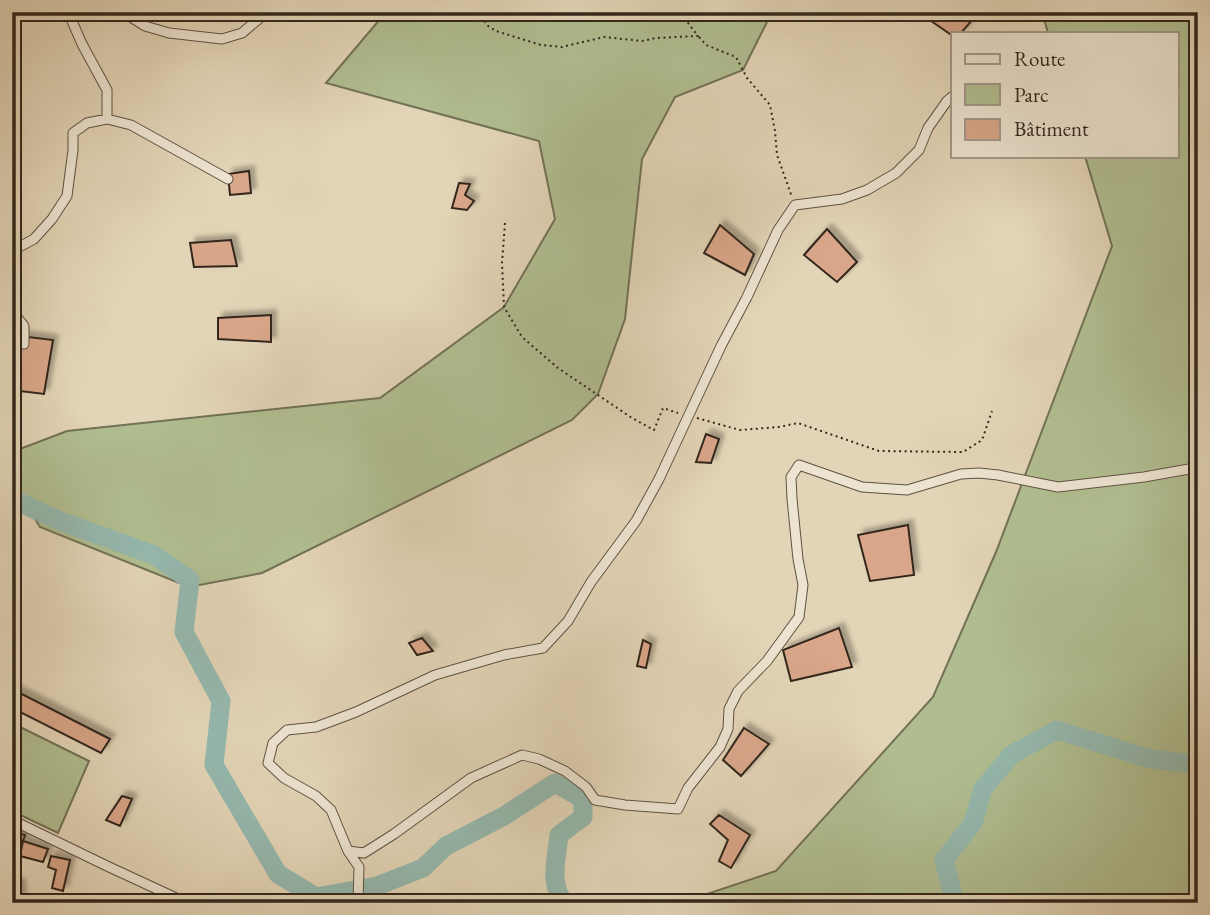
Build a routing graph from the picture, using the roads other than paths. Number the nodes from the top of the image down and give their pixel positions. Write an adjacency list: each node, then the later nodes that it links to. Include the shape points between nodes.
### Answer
1 (68, 12): 5 (street, via 107,90)
2 (123, 12): 3 (street, via 145,26 169,33 222,39 242,33)
3 (267, 12)
4 (951, 98): 12 (street, via 928,128 919,150 896,173 842,199 795,205 778,230 636,521 568,621 542,648 435,675 316,727 287,730 273,743 268,763 331,810)
5 (107, 119): 6 (street, via 131,125); 7 (street, via 73,132 67,196 34,239)
6 (228, 179)
7 (12, 251)
8 (12, 315): 9 (street, via 24,326)
9 (24, 344)
10 (1198, 466): 12 (street, via 1058,487 998,475 961,474 907,490 862,487 799,465 791,477 803,585 799,617 738,691 720,747 678,809 595,800 565,771 522,755 471,778 364,853)
11 (12, 820): 13 (street)
12 (348, 851): 14 (street, via 359,867)
13 (187, 903)
14 (358, 903)

